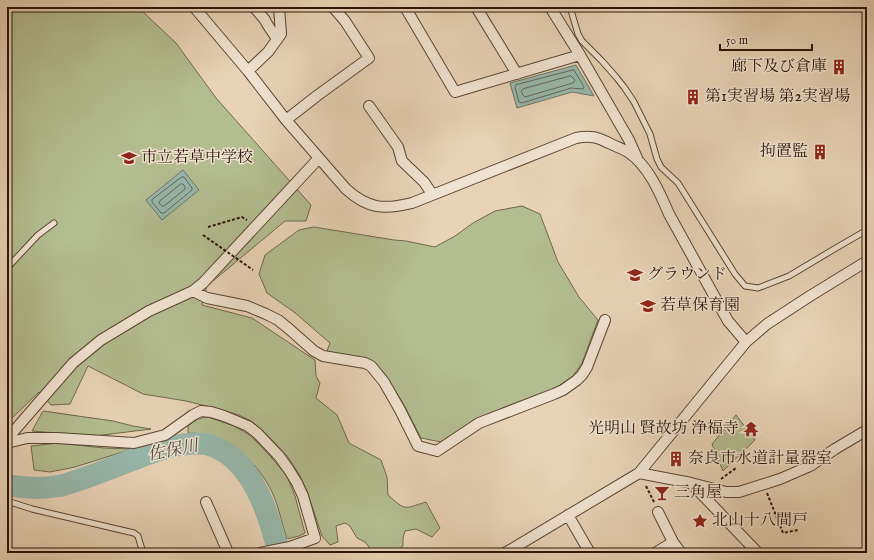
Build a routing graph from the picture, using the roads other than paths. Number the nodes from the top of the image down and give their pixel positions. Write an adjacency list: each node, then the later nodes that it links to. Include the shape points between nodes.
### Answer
1 (194, 7): 11 (street)
2 (254, 7): 9 (street)
3 (279, 7): 9 (street, via 281,34)
4 (333, 7): 14 (street, via 369,58)
5 (405, 7): 12 (street, via 455,92)
6 (476, 7): 12 (street)
7 (550, 7): 10 (street)
8 (570, 7): 19 (lane, via 582,41 616,77 634,102 650,134 657,159 678,183 745,286 758,288 789,276)
9 (277, 39): 11 (street, via 268,52)
10 (580, 56): 12 (street); 16 (street)
11 (248, 71): 14 (street)
12 (517, 74)
13 (369, 106): 17 (street, via 398,147 402,161 424,182)
14 (286, 120): 15 (street)
15 (319, 158): 17 (street, via 346,189 366,203 385,207 400,206); 22 (street)
16 (638, 160): 17 (street, via 606,141 585,136 562,142); 24 (street, via 651,178 728,321)
17 (432, 194)
18 (54, 223): 21 (lane, via 38,234)
19 (867, 230)
20 (867, 262): 24 (street, via 767,324)
21 (7, 268)
22 (193, 291): 23 (street, via 207,298 247,306 266,314 278,320 323,356 371,366 400,410 418,446 437,452 479,423 554,394 577,380 587,367); 26 (street, via 149,311 101,340 73,363)
23 (605, 320)
24 (746, 342): 28 (street)
25 (867, 430): 29 (street, via 810,466 763,485 739,492 726,492)
26 (7, 439)
27 (7, 443): 37 (street, via 27,438 134,443 165,435 202,411 224,416 248,426 279,456 297,483 315,538)
28 (639, 473): 29 (street); 33 (street)
29 (691, 483): 42 (street)
30 (7, 501): 35 (lane, via 134,533 138,536)
31 (206, 502): 36 (street)
32 (658, 512): 34 (street)
33 (568, 515): 38 (street); 39 (street)
34 (673, 542): 40 (street); 41 (street)
35 (143, 553)
36 (228, 553)
37 (262, 553)
38 (505, 553)
39 (590, 553)
40 (656, 553)
41 (681, 553)
42 (758, 553)

